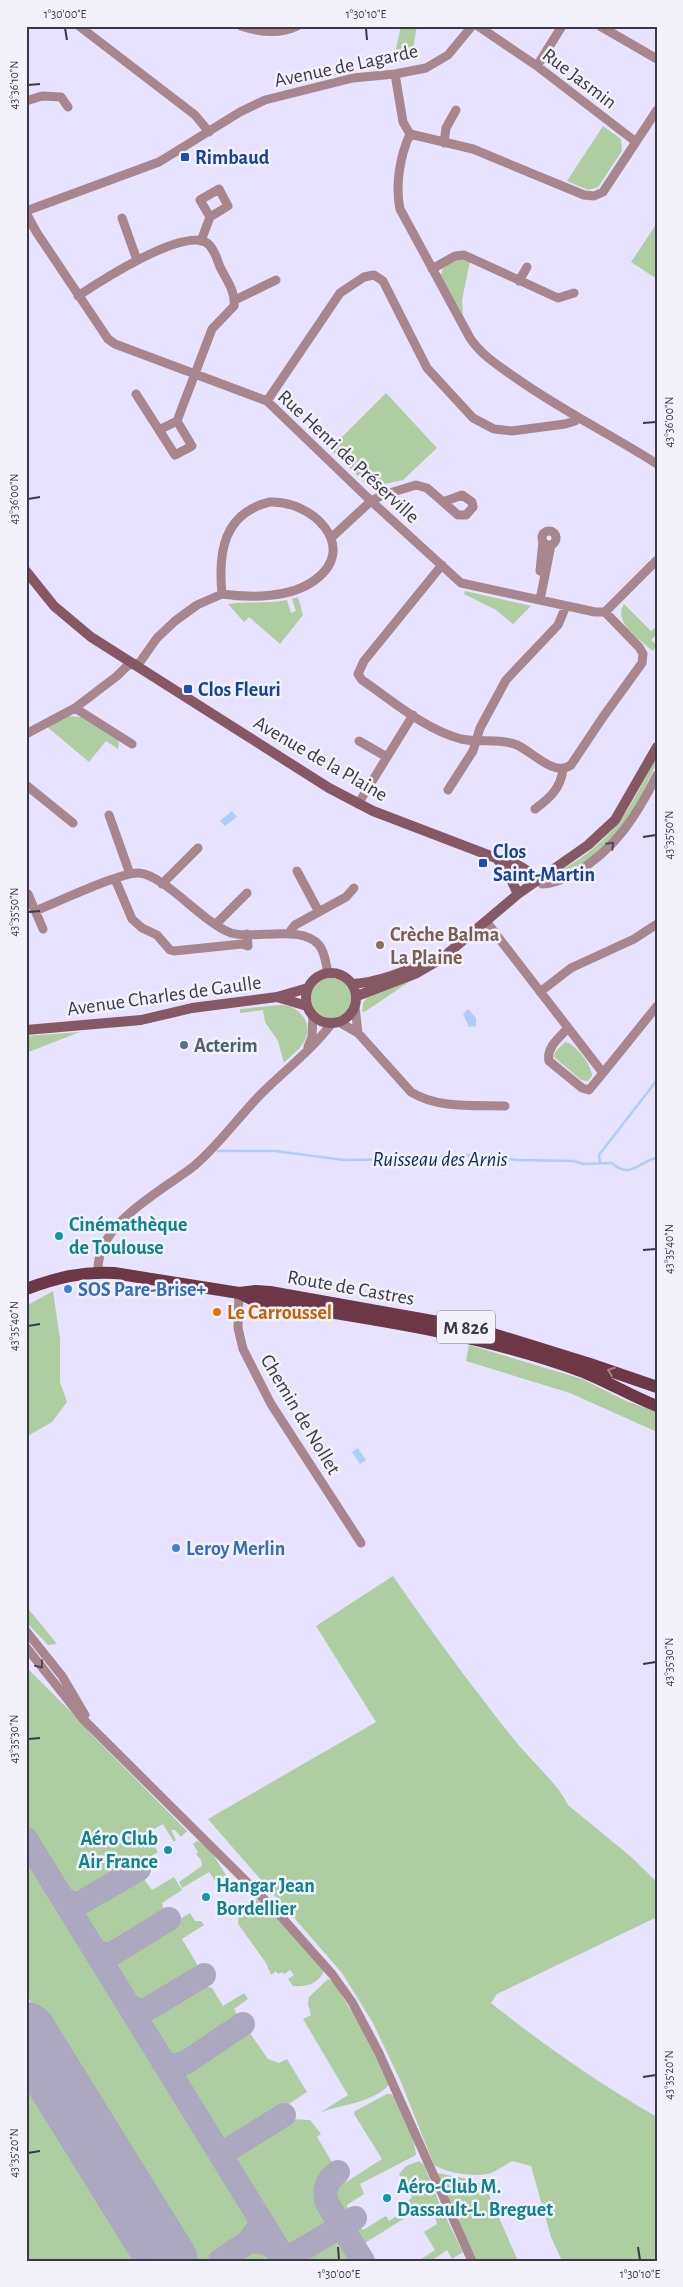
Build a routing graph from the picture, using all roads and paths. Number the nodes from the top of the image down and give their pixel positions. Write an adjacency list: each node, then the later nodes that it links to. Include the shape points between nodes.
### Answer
1 (78, 26): 15 (street, via 195,115)
2 (241, 26): 3 (street, via 271,32)
3 (297, 26)
4 (472, 26): 10 (street, Avenue de Lagarde, via 443,58 426,68)
5 (478, 26): 9 (street, Rue Jasmin)
6 (562, 26): 9 (street)
7 (600, 26): 8 (street)
8 (657, 59)
9 (537, 66): 17 (street, Rue Jasmin)
10 (395, 74): 15 (street, Avenue de Lagarde, via 353,78 266,100); 16 (street, via 403,122)
11 (26, 101): 12 (street, via 42,96 60,97)
12 (68, 107)
13 (456, 110): 18 (street, via 446,128)
14 (657, 110): 17 (street)
15 (209, 132): 19 (street, Avenue de Lagarde, via 159,162)
16 (410, 134): 18 (street); 25 (street, via 402,156 398,199 400,209)
17 (636, 142): 18 (street, via 603,192 594,196 584,195 473,149)
18 (444, 143)
19 (26, 212): 29 (street, Rue Henri de Préserville)
20 (210, 217): 22 (street)
21 (122, 218): 23 (street)
22 (201, 241): 23 (street, via 187,241); 30 (street, via 211,248)
23 (137, 260): 29 (street)
24 (527, 267): 27 (street)
25 (432, 269): 27 (street, via 455,256 464,255); 34 (street, via 479,351)
26 (276, 280): 30 (street)
27 (519, 281): 28 (street, via 558,298)
28 (574, 293)
29 (78, 296): 31 (street, Rue Henri de Préserville, via 115,344)
30 (235, 300): 31 (street, via 230,312 212,329)
31 (196, 373): 33 (street, Rue Henri de Préserville); 36 (street)
32 (136, 394): 38 (street)
33 (267, 401): 37 (street, via 340,293 364,277 374,275 382,281 427,368 473,418 503,430); 40 (street, Rue Henri de Préserville)
34 (564, 410): 35 (street); 37 (street)
35 (578, 418): 37 (street, via 570,423); 39 (street)
36 (177, 421): 38 (street); 38 (street, via 192,446 175,456)
37 (551, 425)
38 (159, 430)
39 (657, 464)
40 (371, 501): 41 (street, via 416,485 427,488); 42 (street); 45 (street, Rue Henri de Préserville)
41 (443, 502)
42 (331, 538): 48 (street, via 328,566 310,583 265,595); 48 (street, via 318,519 292,504 270,502 249,509 232,526 222,547)
43 (547, 543): 49 (street, via 540,574)
44 (657, 560): 51 (street)
45 (442, 565): 49 (street, Rue Henri de Préserville, via 461,582); 54 (street, via 364,661 358,674)
46 (26, 571): 47 (street, Avenue de la Plaine)
47 (30, 584): 52 (street, Avenue de la Plaine, via 71,622)
48 (222, 594): 52 (street, via 197,605 175,621 157,638 140,662)
49 (540, 600): 50 (street, Rue Henri de Préserville)
50 (566, 606): 51 (street, Rue Henri de Préserville); 57 (street, via 558,625 506,680 480,728)
51 (605, 612): 61 (street, via 644,654 642,664 571,765)
52 (134, 664): 53 (street); 65 (street, Avenue de la Plaine)
53 (75, 708): 55 (street); 58 (street)
54 (413, 715): 57 (street, via 438,731); 60 (street)
55 (26, 734)
56 (359, 741): 60 (street)
57 (477, 742): 61 (street, via 517,745 555,768); 64 (street)
58 (132, 744)
59 (657, 747): 74 (street, via 614,820 588,846)
60 (387, 757): 65 (street)
61 (563, 769): 66 (street, via 560,783 550,798)
62 (657, 775): 74 (street, one-way to 62, via 542,884 556,882 582,869 615,842 634,817)
63 (26, 785): 68 (street)
64 (448, 790)
65 (358, 804): 70 (street, Avenue de la Plaine)
66 (536, 809)
67 (109, 815): 72 (street)
68 (72, 823)
69 (198, 848): 75 (street)
70 (496, 858): 74 (street, Avenue de la Plaine, via 526,869); 79 (street, via 506,869)
71 (296, 871): 81 (street)
72 (130, 874): 73 (street); 75 (street, via 147,875)
73 (115, 879): 80 (street); 86 (street, via 132,919 174,952 248,946)
74 (538, 879): 79 (street)
75 (162, 884): 83 (street)
76 (354, 888): 81 (street, via 346,897)
77 (247, 893): 83 (street)
78 (28, 894): 80 (street)
79 (518, 894): 82 (street)
80 (35, 911): 85 (street)
81 (319, 912): 87 (street, via 295,925)
82 (486, 921): 89 (street, via 414,967 380,980); 91 (street); 92 (street, via 452,951 417,973)
83 (216, 924): 86 (street, via 229,932)
84 (657, 924): 91 (street, via 634,939 577,964)
85 (43, 929)
86 (247, 934): 87 (street)
87 (290, 934): 88 (street, via 307,936 318,944)
88 (328, 973): 89 (street, via 341,975); 90 (street, via 317,978)
89 (352, 984): 92 (street)
90 (308, 988): 93 (street, Avenue Charles de Gaulle); 94 (street)
91 (540, 992): 99 (street)
92 (356, 996): 96 (street)
93 (277, 997): 94 (street, Avenue Charles de Gaulle); 100 (street, Avenue Charles de Gaulle, via 192,1008 132,1021)
94 (307, 1006): 97 (street)
95 (657, 1006): 103 (street)
96 (355, 1007): 98 (street, via 347,1018); 101 (street)
97 (313, 1015): 98 (street, via 320,1021); 102 (street, via 312,1037)
98 (336, 1022): 101 (street); 102 (street)
99 (568, 1028): 103 (street); 103 (street, via 549,1051 551,1064 584,1090 590,1089)
100 (26, 1030)
101 (358, 1032): 104 (street, via 419,1096 438,1102)
102 (306, 1051): 105 (street, via 195,1165 133,1211 100,1252)
103 (603, 1073)
104 (505, 1106)
105 (98, 1272): 106 (main road, Route de Castres / M 826, via 72,1274); 108 (main road, Route de Castres / M 826)
106 (46, 1282): 107 (main road, Route de Castres / M 826); 109 (main road, Route de Castres / M 826)
107 (26, 1290)
108 (239, 1293): 110 (main road, Route de Castres / M 826, one-way to 108, via 477,1329 270,1292); 111 (main road, Route de Castres / M 826, via 253,1300 482,1340 582,1371); 112 (street, Chemin de Nollet, via 238,1328 243,1350 280,1419)
109 (26, 1295)
110 (657, 1387)
111 (657, 1406)
112 (361, 1543)
113 (26, 1631): 115 (street)
114 (26, 1647): 116 (street, one-way to 116)
115 (62, 1676): 116 (street); 117 (street)
116 (54, 1682): 117 (street)
117 (93, 1728): 118 (street, via 296,1932 352,2002 379,2053)
118 (472, 2261)

